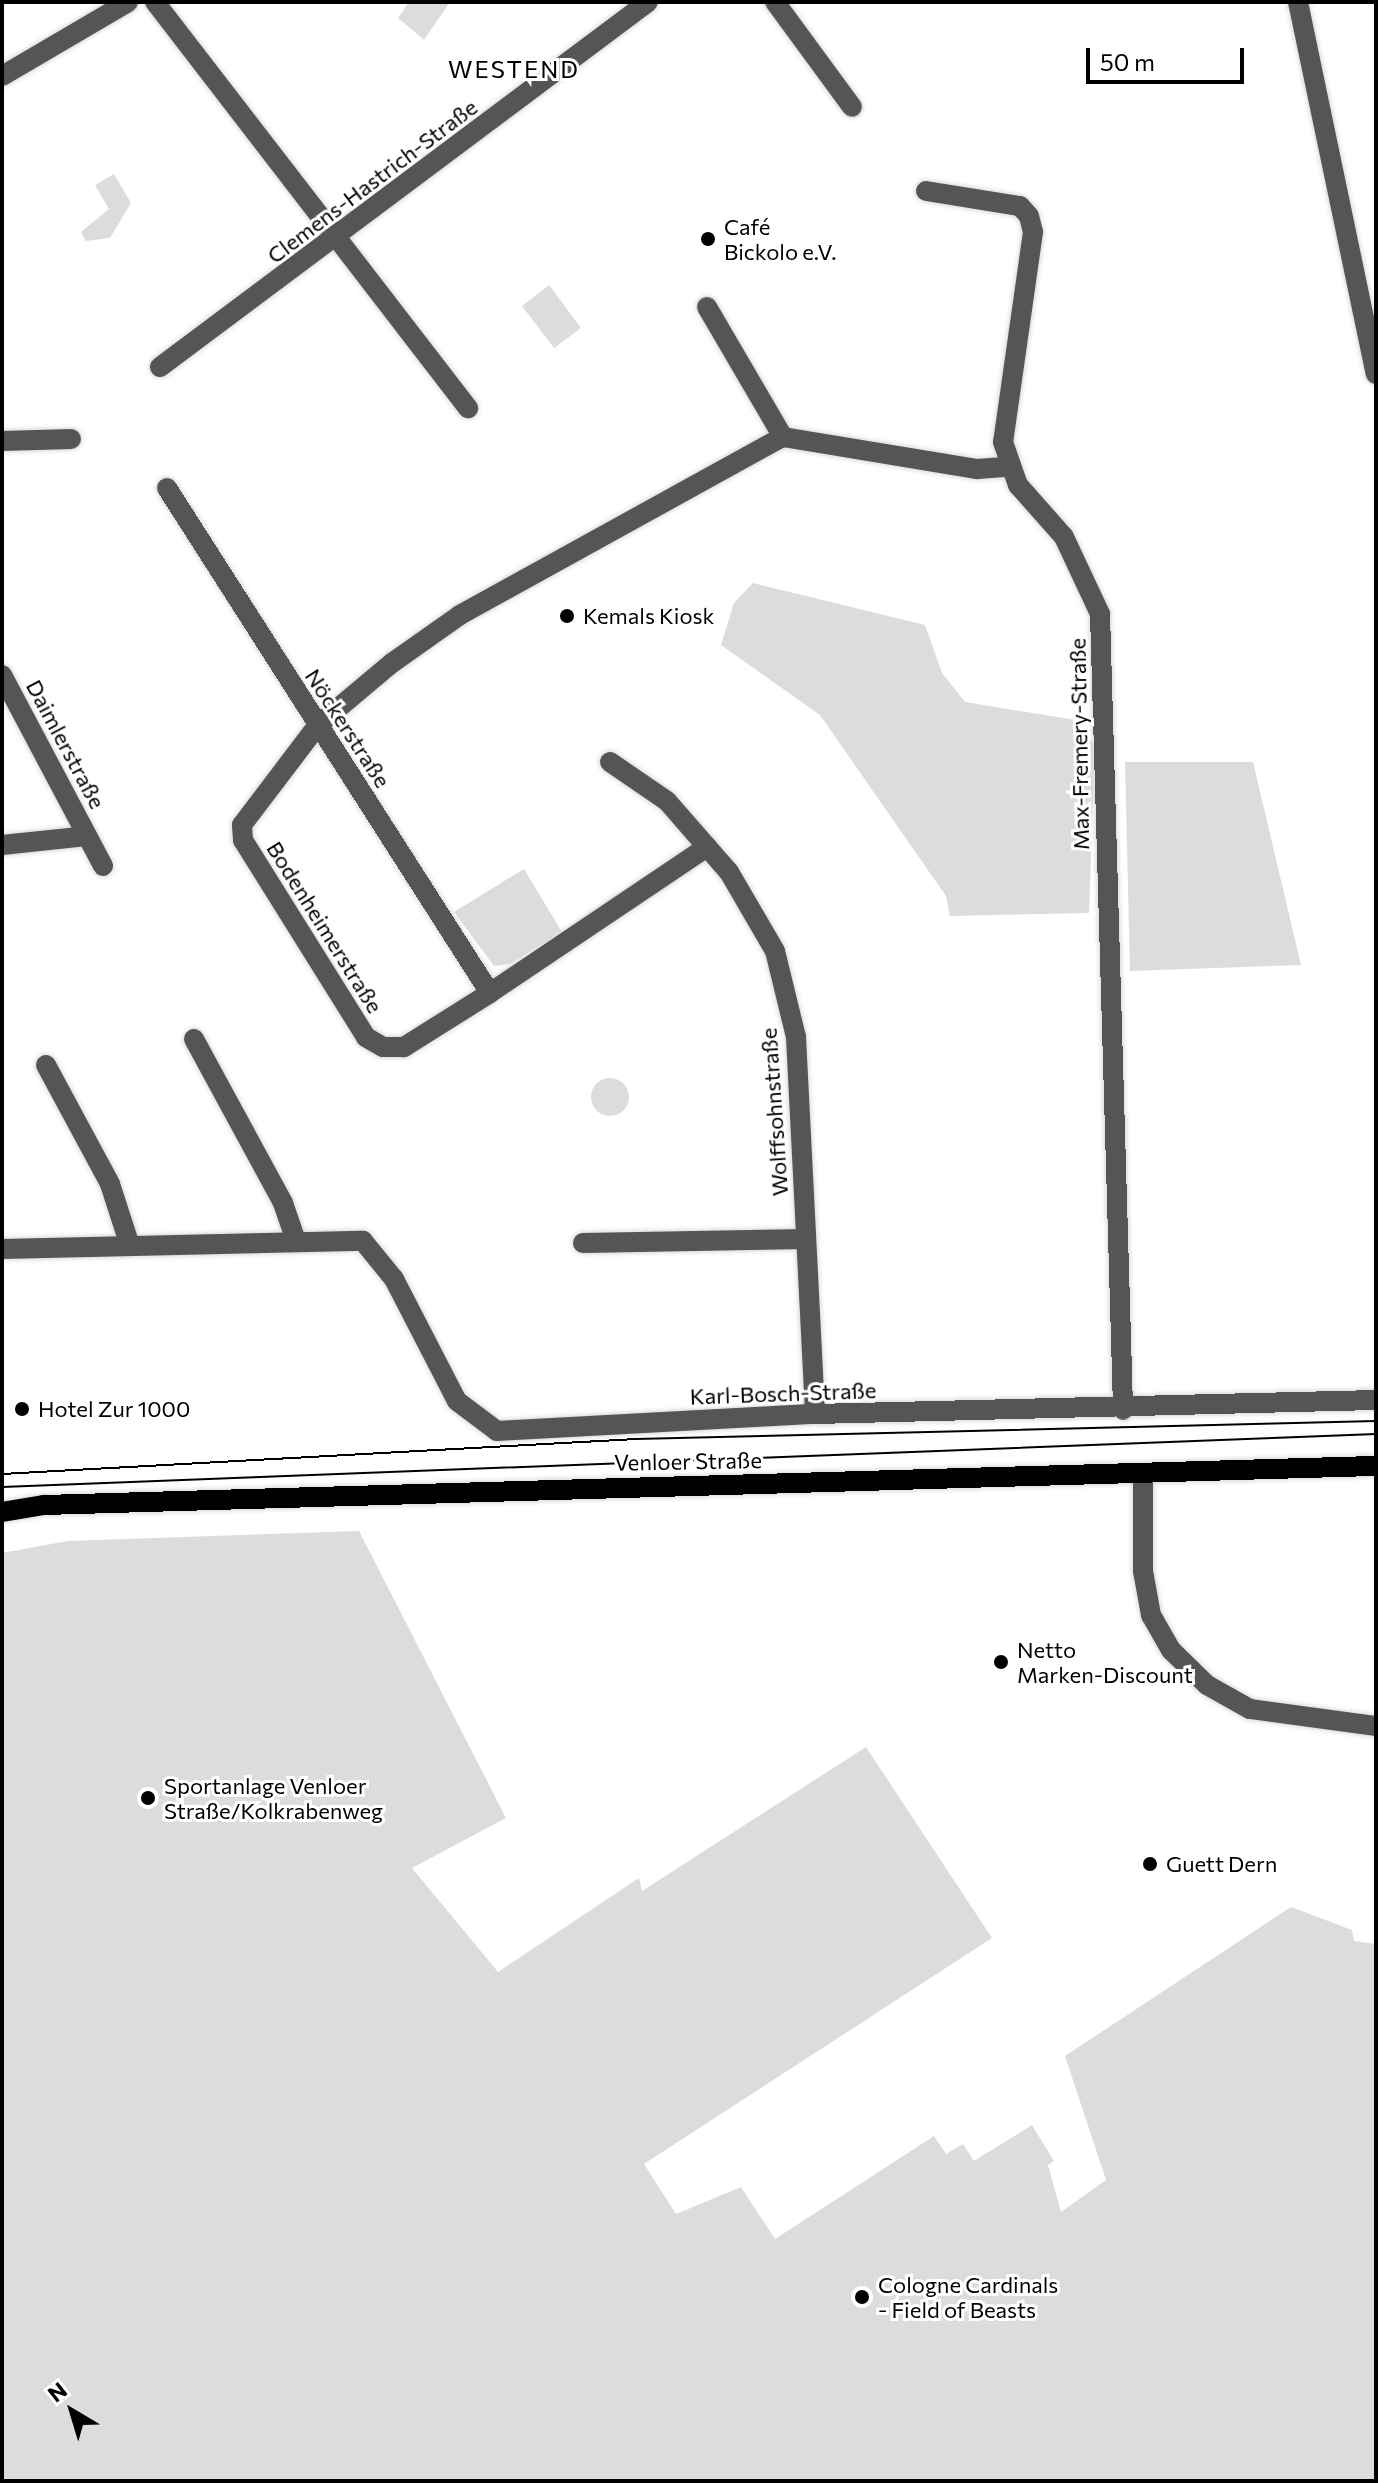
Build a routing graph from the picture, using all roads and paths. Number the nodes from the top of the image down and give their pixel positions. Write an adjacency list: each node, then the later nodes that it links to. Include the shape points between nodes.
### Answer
1 (128, 2): 6 (street)
2 (155, 2): 9 (street)
3 (648, 2): 9 (street, Clemens-Hastrich-Straße)
4 (775, 2): 7 (street)
5 (1298, 2): 12 (street)
6 (2, 76)
7 (852, 107)
8 (926, 191): 17 (street, via 1020,206 1029,216 1033,232 1003,442)
9 (334, 239): 11 (street, Clemens-Hastrich-Straße); 13 (street)
10 (707, 307): 14 (street)
11 (160, 367)
12 (1376, 374)
13 (468, 408)
14 (783, 437): 17 (street, via 977,469); 20 (street, Bodenheimerstraße, via 460,615)
15 (71, 439): 16 (street)
16 (2, 441)
17 (1008, 467): 35 (street, Max-Fremery-Straße, via 1064,537 1100,614)
18 (167, 488): 20 (street, Nöckerstraße)
19 (2, 675): 22 (street, Daimlerstraße)
20 (318, 725): 26 (street, Nöckerstraße); 26 (street, Bodenheimerstraße, via 250,807 243,840 358,1025 383,1047 404,1047)
21 (610, 762): 24 (street, Wolffsohnstraße, via 667,801)
22 (87, 836): 23 (street, Daimlerstraße); 25 (street, Daimlerstraße)
23 (2, 845)
24 (707, 847): 26 (street, Bodenheimerstraße); 29 (street, Wolffsohnstraße, via 756,910 784,984 796,1037)
25 (103, 866)
26 (490, 993)
27 (194, 1039): 30 (street, via 283,1203)
28 (46, 1065): 32 (street, via 110,1184)
29 (806, 1239): 31 (street); 36 (street, Wolffsohnstraße)
30 (296, 1241): 32 (street, Karl-Bosch-Straße); 36 (street, Karl-Bosch-Straße, via 344,1238 375,1250 457,1401 497,1431)
31 (583, 1243)
32 (130, 1246): 33 (street, Karl-Bosch-Straße)
33 (2, 1249)
34 (1376, 1400): 35 (street, Karl-Bosch-Straße)
35 (1123, 1410): 36 (street, Karl-Bosch-Straße)
36 (815, 1414)
37 (1376, 1466): 38 (main road, Venloer Straße)
38 (1143, 1473): 39 (main road, Venloer Straße, via 60,1504); 40 (street, via 1143,1571 1151,1615 1171,1650 1207,1685 1250,1709)
39 (2, 1512)
40 (1376, 1726)

